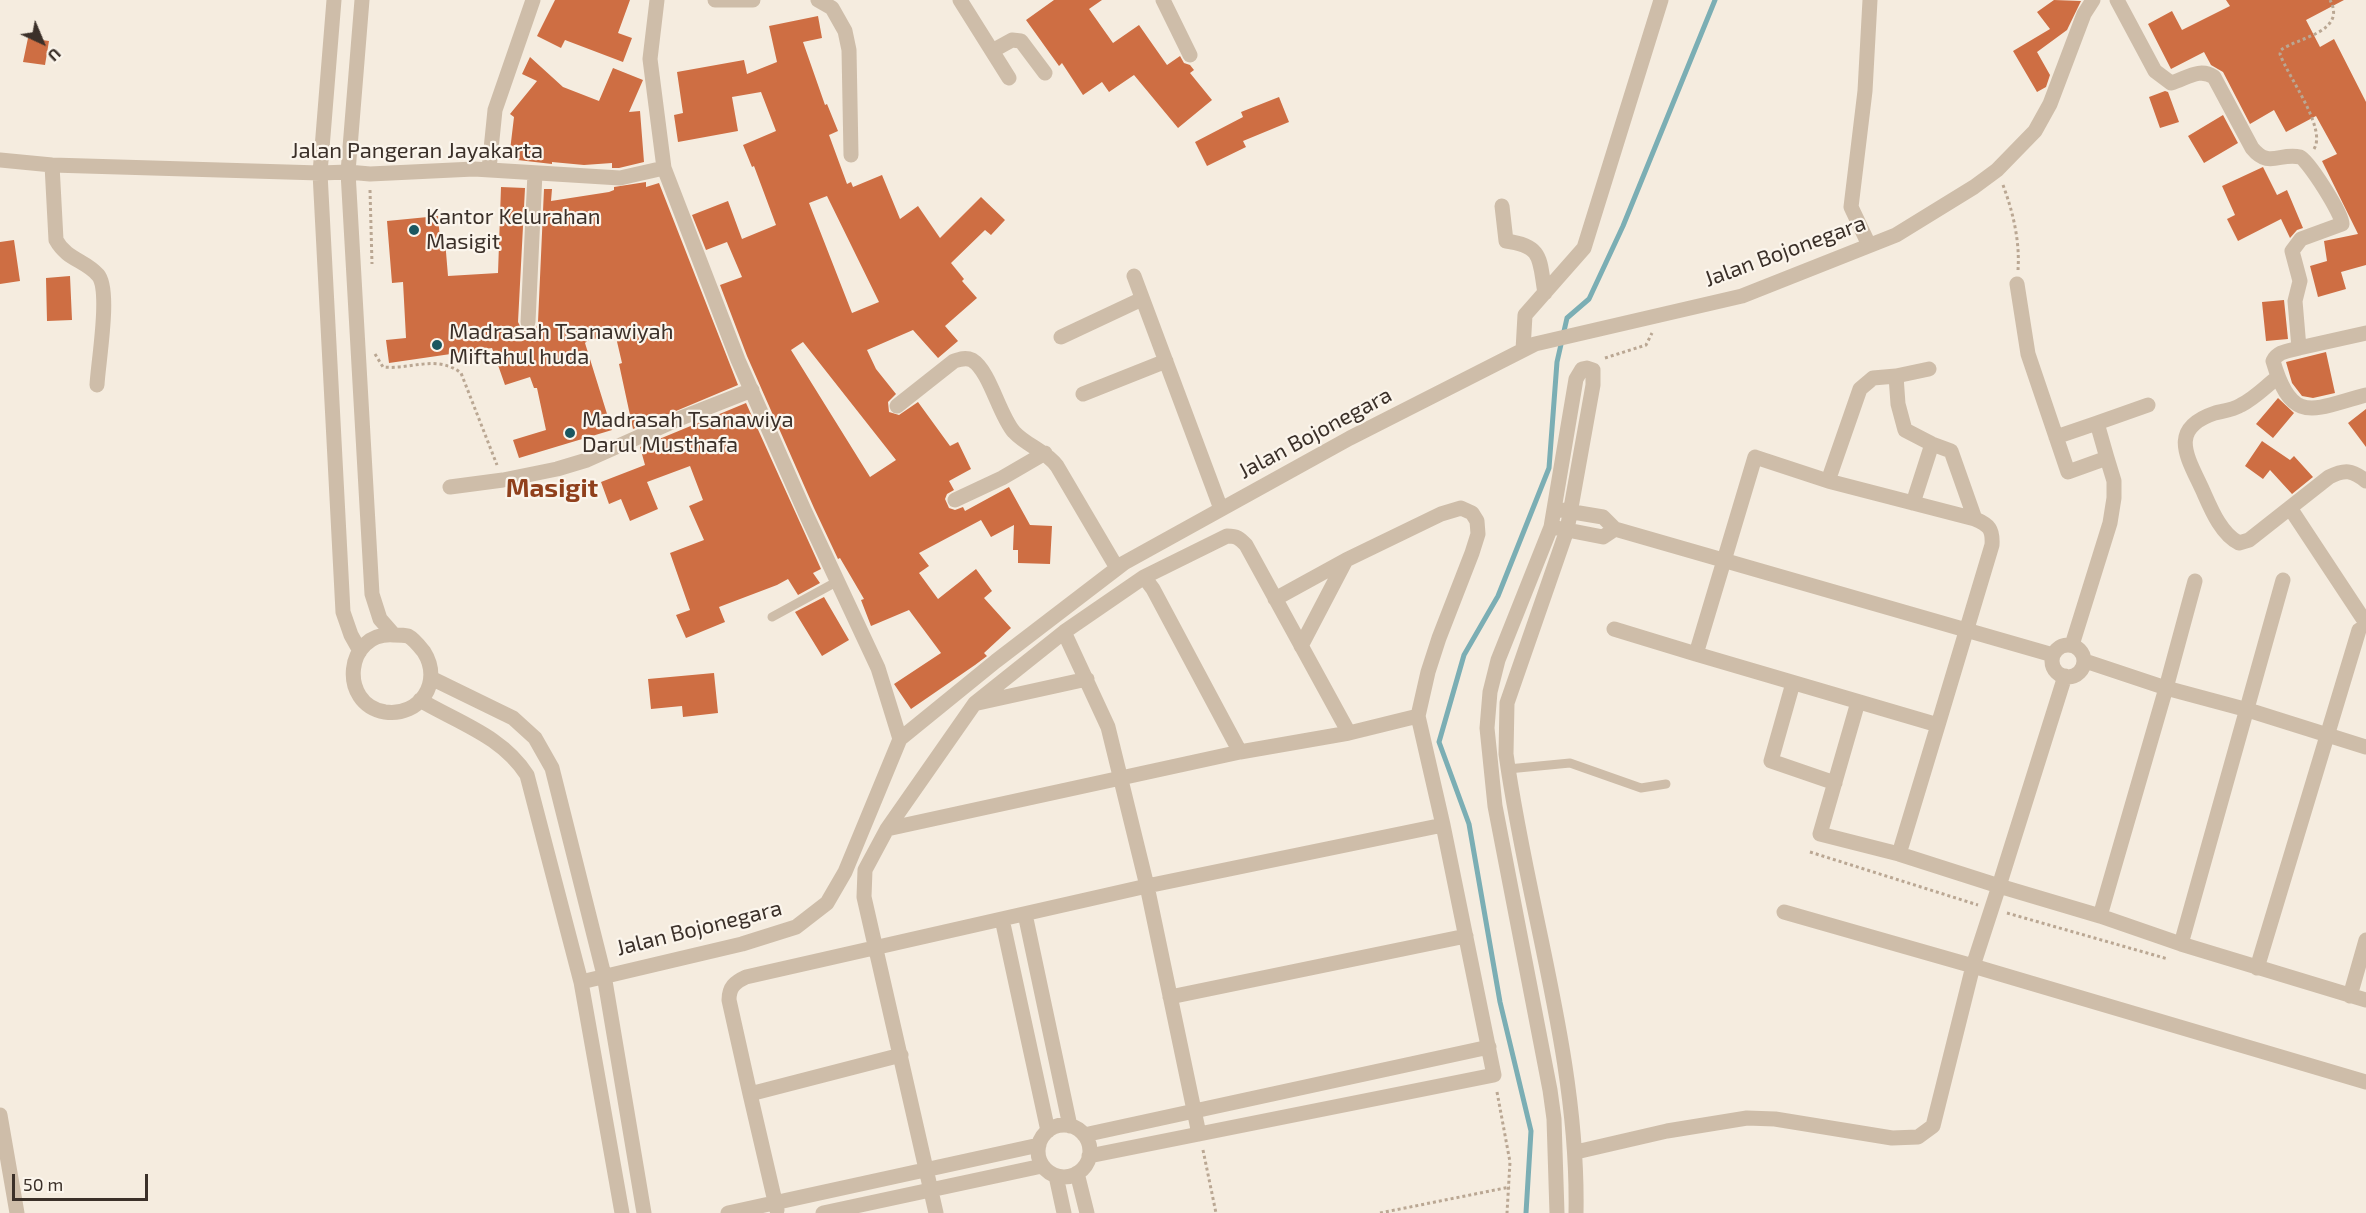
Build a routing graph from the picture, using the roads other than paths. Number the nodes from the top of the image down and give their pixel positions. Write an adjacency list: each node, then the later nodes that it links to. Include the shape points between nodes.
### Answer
1 (334, 0): 24 (street)
2 (362, 0): 23 (street)
3 (532, 0): 22 (street, via 495,110)
4 (657, 0): 21 (street, via 650,59)
5 (715, 0): 6 (street)
6 (753, 0)
7 (818, 0): 18 (street, via 832,8 845,31 849,50)
8 (960, 0): 14 (street)
9 (1163, 0): 15 (street)
10 (1661, 0): 30 (street, via 1584,248)
11 (1870, 0): 27 (street, via 1865,92 1851,207)
12 (2093, 0): 27 (street, Jalan Bojonegara, via 2043,117 2029,138 1974,187 1896,235)
13 (2117, 0): 36 (street, via 2162,78 2170,83 2203,72 2214,76 2259,156 2269,160 2300,157 2307,162 2342,219 2336,227 2301,239 2292,251 2300,281 2295,301)
14 (992, 51): 16 (street, via 1012,40 1022,41); 17 (street)
15 (1190, 55)
16 (1045, 73)
17 (1009, 78)
18 (851, 155)
19 (0, 160): 20 (street, Jalan Pangeran Jayakarta)
20 (52, 165): 24 (street, Jalan Pangeran Jayakarta); 41 (street, via 56,240 61,250 96,272 103,285)
21 (664, 168): 25 (street, Jalan Pangeran Jayakarta, via 620,178); 42 (street)
22 (489, 170): 23 (street, Jalan Pangeran Jayakarta); 25 (street, Jalan Pangeran Jayakarta)
23 (348, 172): 24 (street, Jalan Pangeran Jayakarta); 78 (street, via 372,594 381,619)
24 (320, 173): 81 (street, via 343,612)
25 (535, 173): 32 (street)
26 (1502, 206): 30 (street, via 1506,241 1524,243 1538,255)
27 (1869, 245): 35 (street, Jalan Bojonegara, via 1742,296)
28 (1134, 276): 31 (street)
29 (2017, 285): 48 (street, via 2028,354)
30 (1545, 293): 35 (street, via 1525,315)
31 (1142, 299): 34 (street); 37 (street)
32 (528, 322)
33 (2366, 333): 36 (street)
34 (1061, 337)
35 (1529, 347): 59 (street, Jalan Bojonegara)
36 (2300, 348): 40 (street, via 2276,355 2273,361)
37 (1166, 361): 43 (street); 59 (street)
38 (1929, 369): 39 (street)
39 (1896, 376): 49 (street, via 1905,430); 52 (street, via 1873,378 1860,388)
40 (2278, 377): 44 (street, via 2292,402 2301,408); 58 (street, via 2240,406 2197,422 2184,439 2186,453 2229,538 2239,543 2249,540)
41 (97, 385)
42 (752, 390): 54 (street, via 599,456 557,469); 70 (street)
43 (1083, 394)
44 (2366, 395)
45 (2148, 405): 47 (street)
46 (897, 406): 50 (street, via 954,361 971,360 983,373 1011,428)
47 (2097, 423): 48 (street); 51 (street)
48 (2056, 437): 51 (street, via 2068,471)
49 (1932, 444): 56 (street); 61 (street, via 1951,451)
50 (1045, 453): 55 (street); 67 (street, via 1057,466)
51 (2107, 458): 79 (street, via 2114,482 2110,523)
52 (1828, 481): 56 (street); 66 (street, via 1755,457)
53 (2366, 481): 58 (street, via 2351,471 2341,471)
54 (450, 487)
55 (955, 500)
56 (1913, 503): 61 (street)
57 (1555, 508): 60 (street); 60 (street, via 1576,379 1587,368 1593,370 1593,385); 62 (street)
58 (2290, 508): 74 (street)
59 (1221, 509): 67 (street, Jalan Bojonegara)
60 (1571, 512): 63 (street, via 1603,518); 64 (street)
61 (1975, 519): 76 (street, via 1989,525 1993,533)
62 (1551, 527): 64 (street); 96 (street, via 1498,660)
63 (1615, 529): 64 (street, via 1603,537); 66 (street)
64 (1567, 530): 97 (street, via 1507,704)
65 (1346, 560): 72 (street); 80 (street); 94 (street, via 1461,508 1472,513 1477,521 1478,534 1439,638)
66 (1723, 560): 76 (street); 82 (street)
67 (1117, 568): 100 (street, Jalan Bojonegara)
68 (1144, 577): 72 (street, via 1227,536 1236,536 1246,544); 77 (street); 102 (street)
69 (2283, 580): 93 (street)
70 (838, 581): 73 (lane); 100 (street, via 878,668)
71 (2195, 581): 89 (street)
72 (1275, 599): 80 (street)
73 (772, 617)
74 (2363, 626): 99 (street)
75 (1614, 629): 82 (street)
76 (1966, 631): 83 (street); 95 (street)
77 (1064, 632): 87 (street); 92 (street)
78 (394, 635): 81 (street, via 370,639); 86 (street, via 408,636 419,646 431,663)
79 (2072, 645): 83 (street, via 2061,647); 84 (street, via 2081,651)
80 (1301, 646): 98 (street)
81 (360, 651): 90 (street, via 352,667 352,681 361,697 386,712 403,711)
82 (1696, 654): 88 (street)
83 (2053, 655): 85 (street, via 2053,666)
84 (2085, 661): 85 (street, via 2081,672); 89 (street)
85 (2065, 676): 111 (street)
86 (431, 678): 90 (street); 122 (street, via 513,718 535,738 552,768)
87 (1087, 679): 92 (street); 104 (street, via 1108,727)
88 (1793, 683): 91 (street); 105 (street, via 1771,761)
89 (2166, 688): 93 (street); 114 (street)
90 (420, 700): 123 (street, via 490,737 516,757 527,775)
91 (1858, 702): 95 (street); 105 (street)
92 (975, 704): 108 (street)
93 (2248, 710): 99 (street); 118 (street)
94 (1418, 716): 98 (street); 107 (street)
95 (1938, 725): 109 (street)
96 (1487, 728): 97 (street); 144 (street, via 1495,806 1550,1090)
97 (1507, 729): 103 (street)
98 (1349, 733): 102 (street)
99 (2328, 735): 101 (street); 121 (street)
100 (900, 739): 122 (street, Jalan Bojonegara, via 845,872 827,903 796,927)
101 (2366, 747)
102 (1240, 752): 104 (street)
103 (1508, 769): 106 (lane, via 1570,763 1641,788); 139 (street, via 1570,1091)
104 (1121, 777): 108 (street); 110 (street)
105 (1835, 783): 109 (street, via 1819,833)
106 (1666, 784)
107 (1443, 825): 110 (street); 116 (street)
108 (887, 829): 119 (street, via 865,870 864,897)
109 (1899, 854): 111 (street)
110 (1147, 886): 113 (street); 125 (street)
111 (1999, 886): 114 (street); 120 (street)
112 (1784, 912): 120 (street)
113 (1025, 914): 115 (street); 133 (street)
114 (2100, 916): 118 (street)
115 (1002, 919): 119 (street); 134 (street)
116 (1466, 936): 125 (street); 127 (street)
117 (2366, 940): 124 (street)
118 (2181, 944): 121 (street)
119 (877, 949): 128 (street); 130 (street, via 736,982 729,991 729,1000)
120 (1973, 966): 129 (street); 139 (street, via 1933,1126 1918,1137 1892,1138 1747,1118)
121 (2257, 968): 124 (street)
122 (604, 975): 123 (street, Jalan Bojonegara); 151 (street)
123 (581, 982): 150 (street)
124 (2350, 996): 126 (street)
125 (1170, 997): 131 (street)
126 (2366, 1000)
127 (1489, 1047): 131 (street); 135 (street, via 1494,1075)
128 (901, 1054): 130 (street); 142 (street)
129 (2366, 1082)
130 (750, 1094): 148 (street)
131 (1195, 1111): 135 (street); 136 (street)
132 (0, 1115): 137 (street)
133 (1070, 1126): 134 (street); 136 (street)
134 (1048, 1131): 138 (street)
135 (1199, 1134): 140 (street)
136 (1084, 1135): 140 (street, via 1090,1147)
137 (2, 1137): 149 (street)
138 (1039, 1145): 141 (street); 142 (street)
139 (1576, 1152): 143 (street)
140 (1089, 1156): 145 (street)
141 (1042, 1166): 146 (street); 147 (street)
142 (928, 1168): 147 (street); 148 (street)
143 (1577, 1168): 144 (street); 158 (street)
144 (1556, 1169): 157 (street)
145 (1077, 1173): 146 (street); 156 (street)
146 (1056, 1176): 155 (street)
147 (931, 1189): 153 (street); 154 (street)
148 (777, 1208): 152 (street)
149 (17, 1213)
150 (622, 1213)
151 (644, 1213)
152 (728, 1213)
153 (823, 1213)
154 (936, 1213)
155 (1064, 1213)
156 (1087, 1213)
157 (1557, 1213)
158 (1576, 1213)

